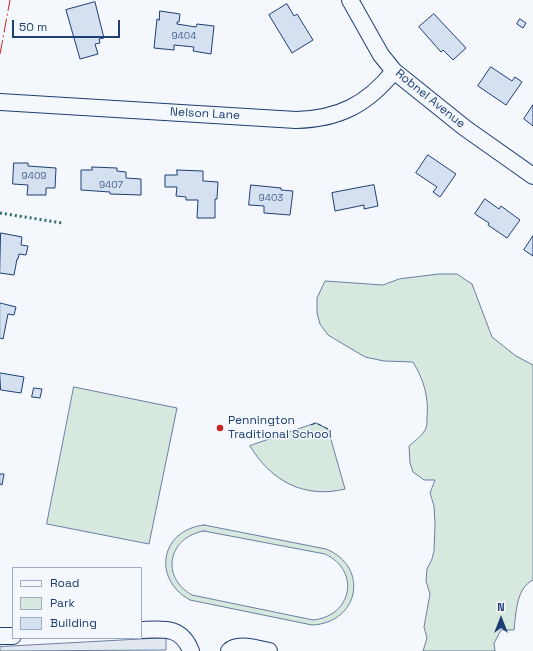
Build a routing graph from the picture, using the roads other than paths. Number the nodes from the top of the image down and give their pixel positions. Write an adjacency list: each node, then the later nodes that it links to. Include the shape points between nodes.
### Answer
1 (350, 0): 2 (street, Robnel Avenue, via 380,54)
2 (394, 71): 3 (street, Nelson Lane, via 385,82 358,104 331,116 314,120); 4 (street, Robnel Avenue, via 465,128)
3 (0, 102)
4 (533, 176)
5 (142, 630): 8 (street, via 172,631 184,639)
6 (0, 636): 7 (street)
7 (12, 636)
8 (191, 651)
9 (229, 651): 10 (street, via 241,646)
10 (268, 651)

